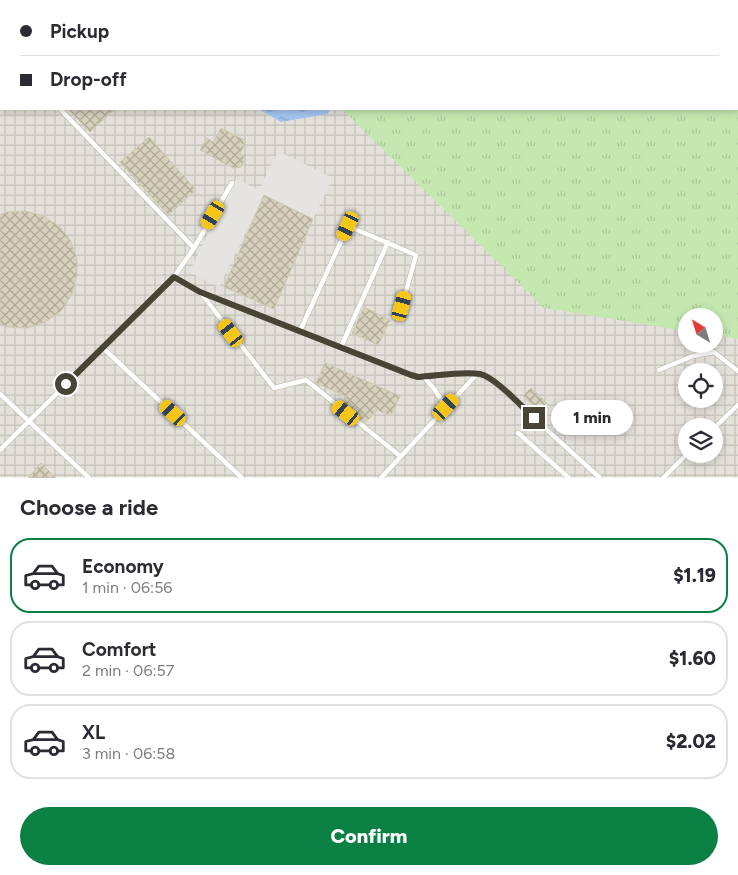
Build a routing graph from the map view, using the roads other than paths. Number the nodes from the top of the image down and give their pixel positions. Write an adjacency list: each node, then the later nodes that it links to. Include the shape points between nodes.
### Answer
1 (61, 110): 4 (lane)
2 (232, 183): 4 (lane)
3 (388, 242): 7 (lane, via 416,255); 8 (lane, via 348,226); 9 (lane)
4 (194, 248): 5 (lane)
5 (174, 277): 6 (lane); 10 (lane)
6 (200, 292): 8 (lane); 22 (lane, via 274,388 306,380)
7 (402, 306)
8 (300, 331): 9 (lane)
9 (341, 347): 14 (lane, via 411,375)
10 (103, 348): 19 (lane); 25 (lane)
11 (659, 370): 12 (lane, via 693,356 714,352)
12 (738, 371)
13 (477, 374): 14 (lane); 17 (lane); 28 (lane, via 492,380)
14 (424, 377): 17 (lane)
15 (0, 394): 19 (lane)
16 (738, 405): 18 (lane)
17 (446, 407): 22 (lane)
18 (723, 419)
19 (29, 421): 21 (lane); 24 (lane)
20 (518, 433): 27 (lane)
21 (0, 450)
22 (400, 456): 26 (lane)
23 (678, 463): 29 (lane)
24 (89, 478)
25 (242, 478)
26 (380, 478)
27 (568, 478)
28 (600, 478)
29 (663, 478)

